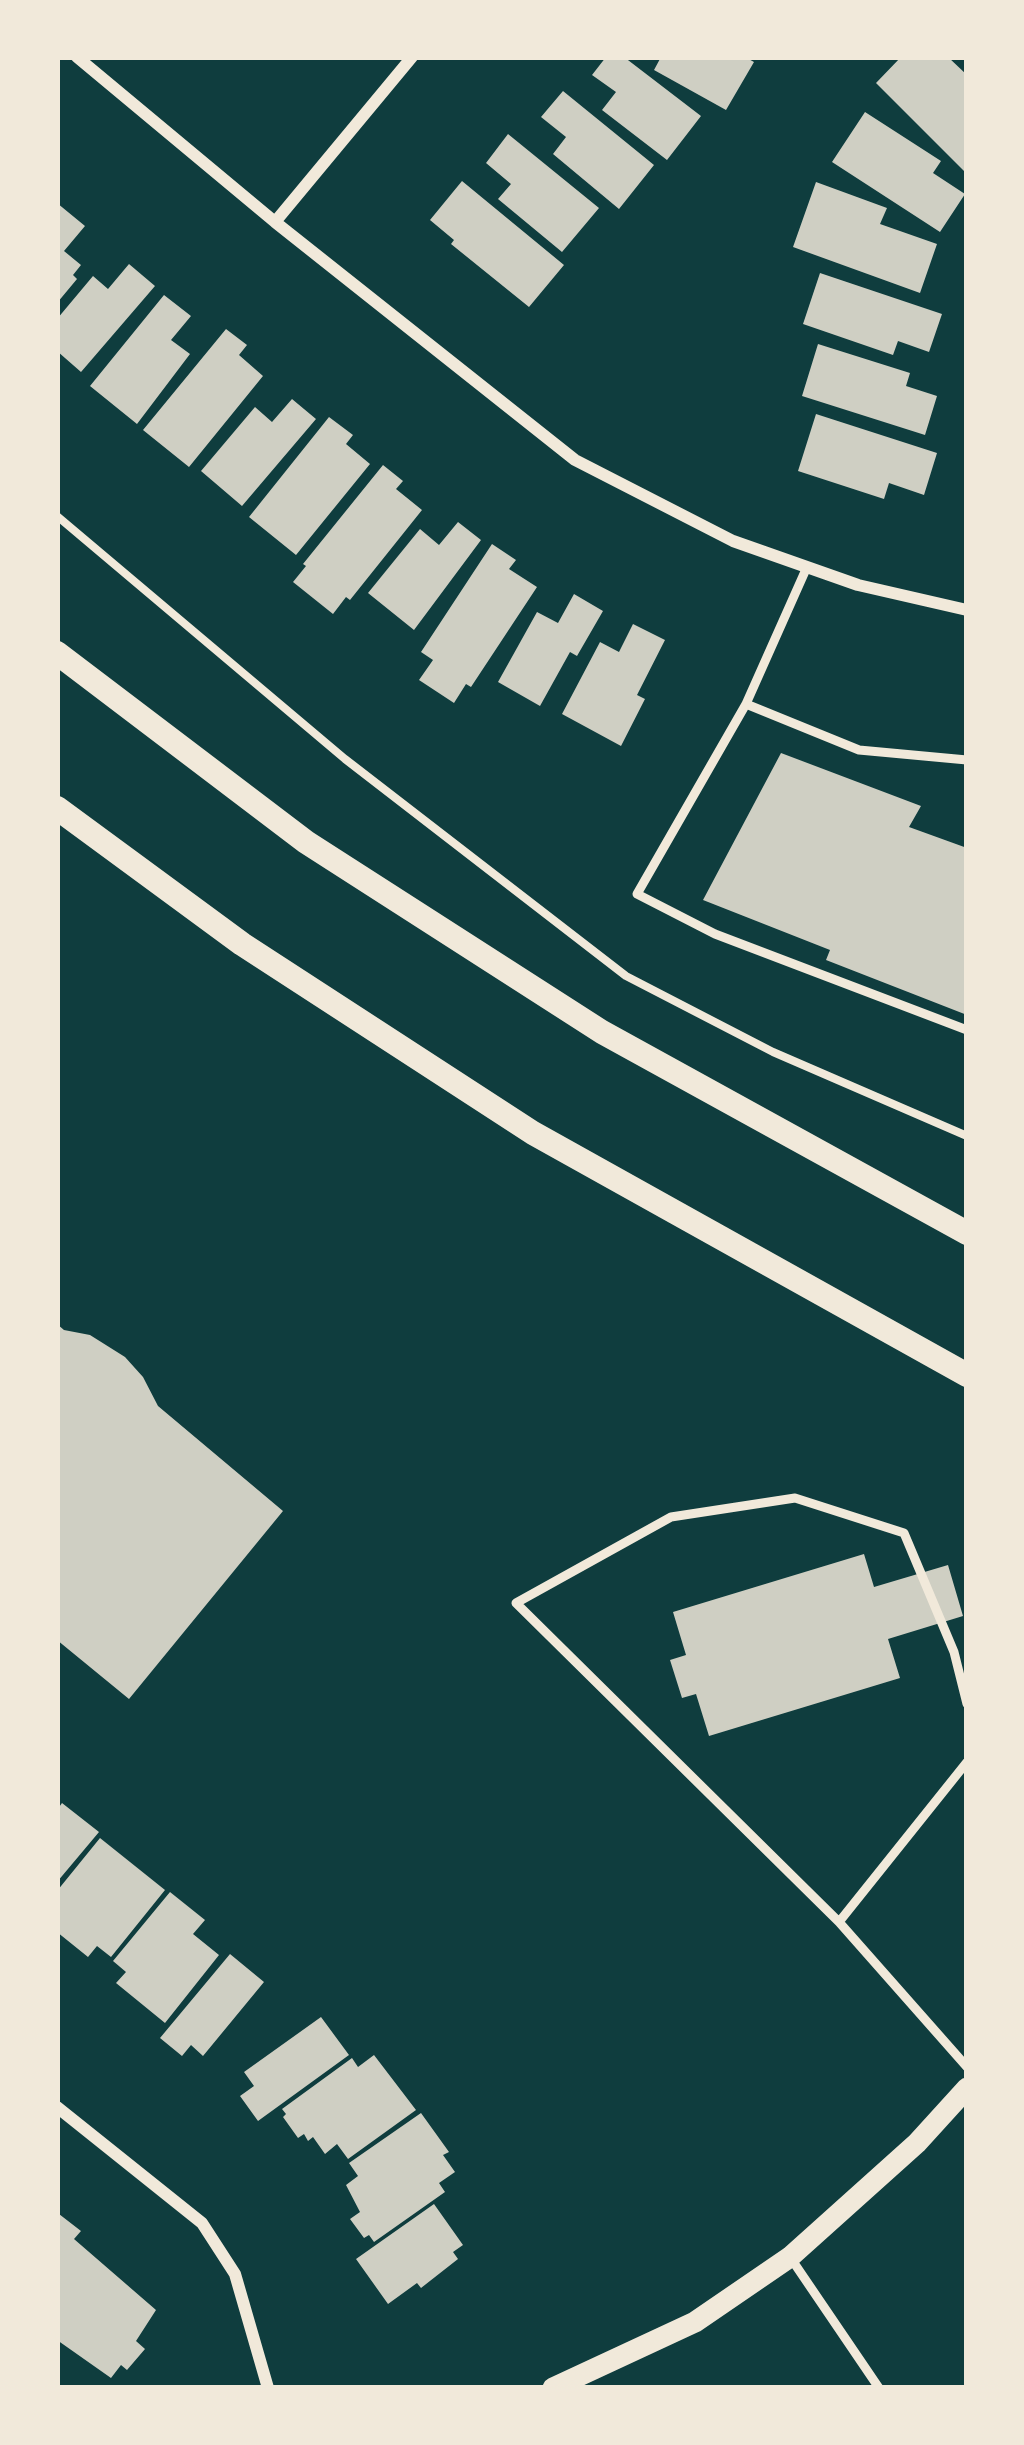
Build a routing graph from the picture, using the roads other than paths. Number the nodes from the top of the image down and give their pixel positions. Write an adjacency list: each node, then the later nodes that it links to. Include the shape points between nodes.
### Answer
1 (77, 57): 3 (street)
2 (412, 57): 3 (street)
3 (274, 221): 4 (street, via 574,460 733,541)
4 (807, 567): 5 (street); 7 (lane)
5 (967, 610)
6 (57, 652): 11 (main road, via 306,842 582,1020)
7 (746, 704): 8 (lane, via 859,750); 10 (lane, via 637,894 715,934)
8 (967, 760)
9 (57, 808): 12 (main road, via 242,944 532,1133)
10 (967, 1030)
11 (967, 1233)
12 (967, 1375)
13 (967, 1704): 15 (lane, via 904,1533 795,1498 670,1517 517,1603)
14 (967, 1762): 15 (lane)
15 (839, 1922): 16 (lane)
16 (967, 2067)
17 (967, 2088): 19 (street)
18 (57, 2108): 20 (street, via 202,2223 235,2274)
19 (790, 2257): 21 (street, via 695,2322); 22 (lane)
20 (268, 2388)
21 (553, 2388)
22 (879, 2388)

